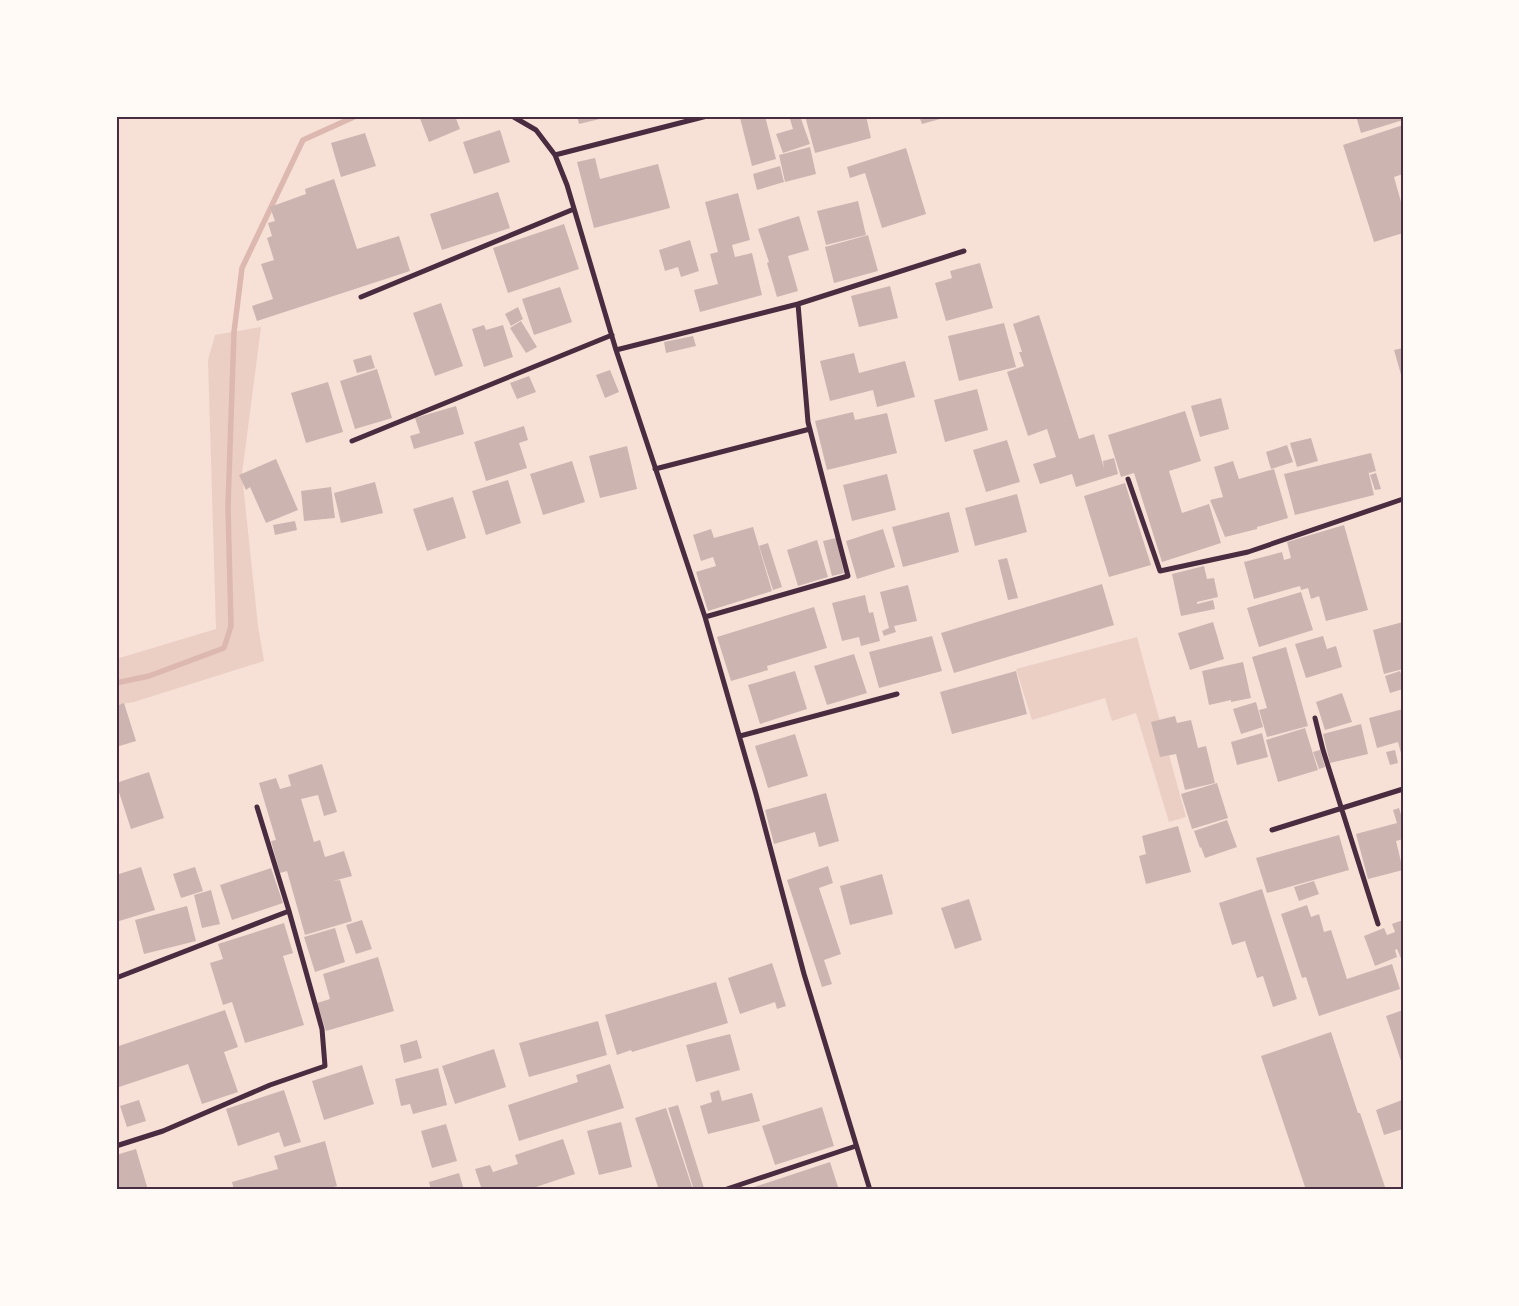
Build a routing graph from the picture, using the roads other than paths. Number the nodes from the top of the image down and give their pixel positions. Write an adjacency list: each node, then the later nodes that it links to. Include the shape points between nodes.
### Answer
1 (512, 116): 3 (street, via 536,130)
2 (707, 116): 3 (street)
3 (555, 155): 4 (street)
4 (574, 209): 6 (street); 8 (street)
5 (964, 251): 7 (street)
6 (361, 297)
7 (798, 304): 9 (street); 10 (street)
8 (612, 335): 9 (street); 11 (street)
9 (616, 350): 12 (street)
10 (810, 429): 12 (street); 15 (street, via 848,576)
11 (352, 441)
12 (655, 469): 15 (street)
13 (1128, 479): 14 (street, via 1160,571 1248,552)
14 (1403, 499)
15 (705, 617): 18 (street)
16 (897, 694): 18 (street)
17 (1315, 718): 21 (street)
18 (740, 736): 27 (street, via 804,974)
19 (1403, 789): 21 (street)
20 (257, 807): 23 (street)
21 (1342, 808): 22 (street); 24 (street)
22 (1272, 830)
23 (289, 910): 25 (street); 26 (street, via 322,1029 326,1066 270,1085 163,1131)
24 (1378, 924)
25 (116, 978)
26 (116, 1146)
27 (856, 1146): 28 (street); 29 (street)
28 (724, 1190)
29 (870, 1190)

